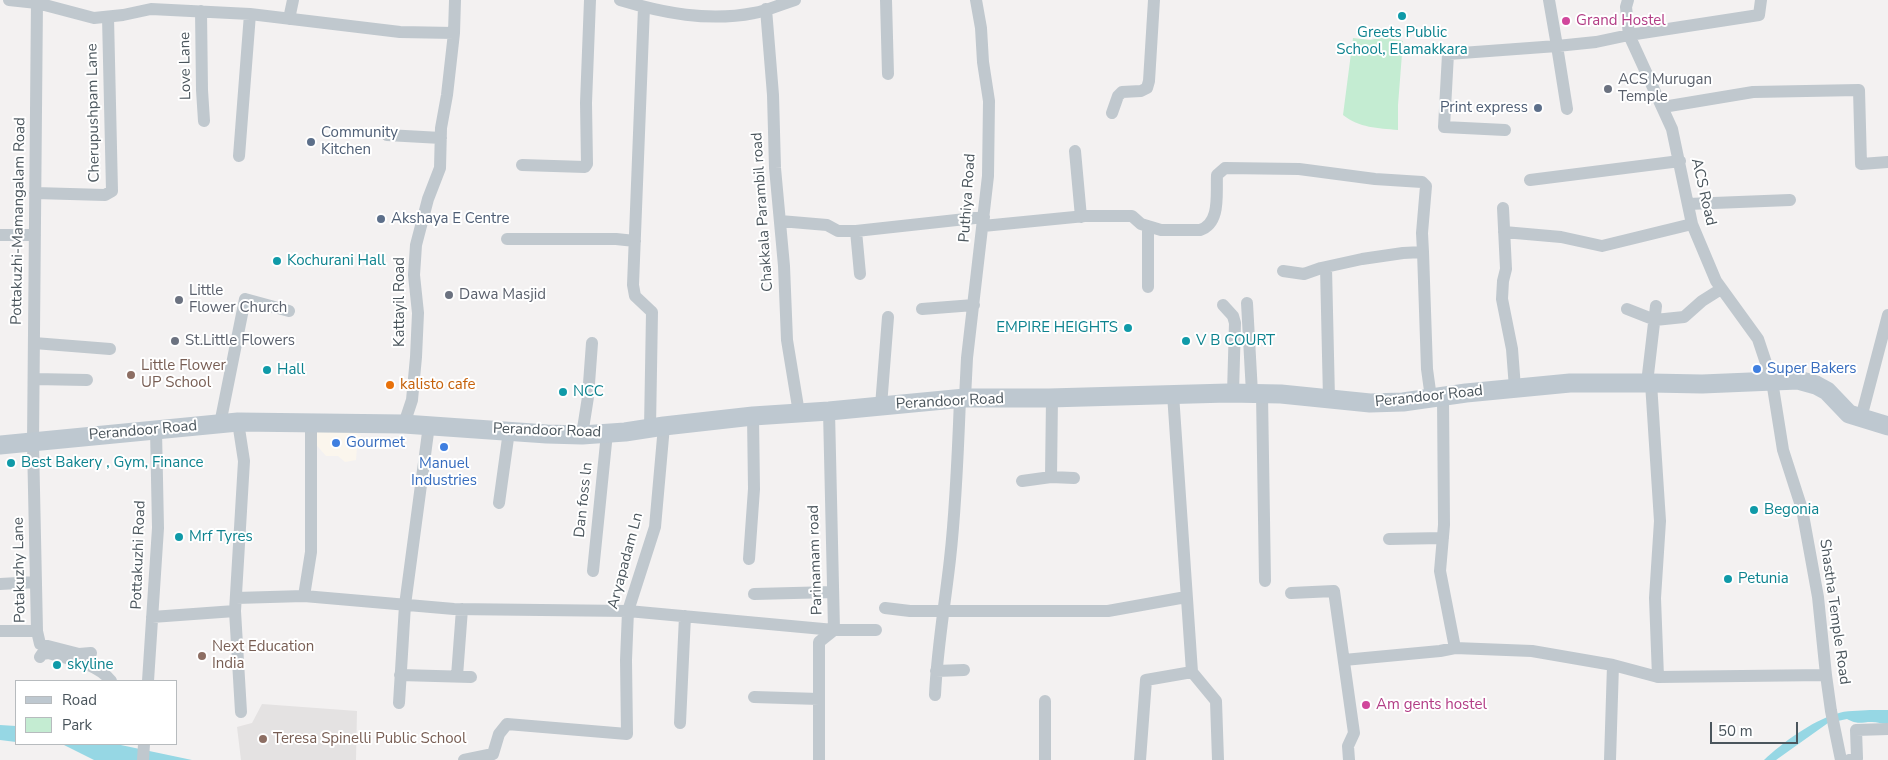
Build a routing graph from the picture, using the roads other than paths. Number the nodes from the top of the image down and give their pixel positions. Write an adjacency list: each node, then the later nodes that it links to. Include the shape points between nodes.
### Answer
1 (9, 0): 14 (street)
2 (293, 0): 21 (street)
3 (456, 0): 22 (street, Kattayil Road)
4 (590, 0): 37 (street, via 587,164 585,167)
5 (620, 0): 16 (street)
6 (754, 0): 18 (street, Chakkala Parambil road)
7 (795, 0): 18 (street)
8 (886, 0): 25 (street)
9 (976, 0): 45 (street, Puthiya Road, via 989,101)
10 (1154, 0): 28 (street, via 1147,88 1122,92)
11 (1549, 0): 24 (street)
12 (1628, 0): 23 (street, ACS Road)
13 (1761, 0): 23 (street, via 1759,15)
14 (37, 2): 20 (street, via 94,18); 39 (street, Pottakuzhi-Mamangalam Road)
15 (222, 6): 17 (street); 19 (street)
16 (644, 8): 18 (street, via 708,18); 53 (street, Aryapadam Ln)
17 (201, 11): 20 (street, via 151,8); 29 (street, Love Lane)
18 (761, 11): 44 (street, Chakkala Parambil road, via 773,95)
19 (250, 14): 21 (street); 34 (street)
20 (108, 16): 39 (street, Cherupushpam Lane, via 112,191 105,195)
21 (289, 19): 22 (street, via 400,32)
22 (454, 33): 32 (street, Kattayil Road)
23 (1629, 35): 24 (street); 26 (street, ACS Road)
24 (1558, 46): 27 (street); 30 (street, via 1448,54 1444,128)
25 (888, 74)
26 (1663, 107): 35 (street, ACS Road); 36 (street, via 1753,92 1859,90 1861,164)
27 (1567, 109)
28 (1112, 113)
29 (204, 121)
30 (1505, 130)
31 (387, 135): 32 (street)
32 (441, 138): 92 (street, Kattayil Road, via 440,168 416,245 416,357 412,400)
33 (1075, 151): 43 (street)
34 (239, 156)
35 (1680, 161): 38 (street); 41 (street, ACS Road)
36 (1888, 162)
37 (522, 165)
38 (1530, 180)
39 (35, 194): 51 (street, Pottakuzhi-Mamangalam Road)
40 (1790, 200): 41 (street)
41 (1688, 204): 46 (street, ACS Road)
42 (1503, 208): 49 (street)
43 (1081, 216): 45 (street); 47 (street, via 1132,216)
44 (780, 221): 48 (street); 87 (street, Chakkala Parambil road, via 786,340)
45 (984, 222): 48 (street); 61 (street, Puthiya Road)
46 (1692, 224): 49 (street, via 1602,246 1561,237); 59 (street, ACS Road)
47 (1148, 226): 54 (street, via 1161,230 1206,228 1214,217 1217,175 1225,168 1300,169 1374,180 1422,182 1426,186); 58 (street)
48 (856, 231): 57 (street)
49 (1504, 232): 77 (street, via 1506,269 1502,299 1512,349)
50 (0, 235): 51 (street)
51 (35, 235): 70 (street, Pottakuzhi-Mamangalam Road)
52 (507, 239): 53 (street)
53 (635, 241): 95 (street, Aryapadam Ln, via 635,296 652,312)
54 (1422, 252): 55 (street); 83 (street, via 1427,369)
55 (1326, 267): 56 (street, via 1304,274); 84 (street)
56 (1283, 271)
57 (860, 274)
58 (1148, 287)
59 (1721, 288): 69 (street, via 1684,318); 75 (street, ACS Road, via 1758,339)
60 (1247, 303): 80 (street)
61 (974, 305): 64 (street); 81 (street, Puthiya Road)
62 (1223, 305): 78 (street, via 1233,316 1234,323)
63 (1656, 306): 69 (street)
64 (922, 309)
65 (1627, 309): 69 (street)
66 (289, 311): 90 (street, via 245,299)
67 (1888, 314): 89 (street)
68 (888, 317): 85 (street)
69 (1655, 320): 76 (street)
70 (34, 343): 72 (street); 73 (street, Pottakuzhi-Mamangalam Road)
71 (592, 344): 99 (street)
72 (110, 350)
73 (34, 379): 74 (street); 100 (street, Pottakuzhi-Mamangalam Road)
74 (87, 380)
75 (1772, 381): 76 (main road, Perandoor Road); 89 (main road, Perandoor Road, via 1798,380 1816,385 1827,391 1850,414); 139 (street, Shastha Temple Road, via 1783,450 1802,509 1818,597)
76 (1649, 382): 77 (main road, Perandoor Road, via 1570,383); 142 (street, via 1660,521 1654,598)
77 (1514, 388): 83 (main road, Perandoor Road)
78 (1233, 393): 79 (main road, Perandoor Road); 80 (main road, Perandoor Road)
79 (1173, 394): 82 (main road, Perandoor Road); 117 (street)
80 (1257, 394): 84 (main road, Perandoor Road); 110 (street)
81 (962, 398): 82 (main road, Perandoor Road); 85 (main road, Perandoor Road); 123 (street, Puthiya Road)
82 (1052, 398): 102 (street)
83 (1437, 398): 84 (main road, Perandoor Road, via 1370,403); 106 (street)
84 (1330, 399)
85 (881, 406): 86 (main road, Perandoor Road)
86 (829, 411): 87 (main road, Perandoor Road); 113 (street, Parinamam road)
87 (799, 413): 88 (main road, Perandoor Road)
88 (753, 416): 95 (main road, Perandoor Road); 108 (street, via 754,489)
89 (1861, 418): 94 (main road, Perandoor Road)
90 (229, 423): 91 (main road, Perandoor Road); 96 (main road, Perandoor Road); 118 (street, via 244,461)
91 (311, 423): 92 (main road, Perandoor Road); 116 (street, via 311,552)
92 (404, 424): 93 (main road, Perandoor Road)
93 (429, 426): 97 (main road, Perandoor Road); 119 (street)
94 (1888, 426)
95 (657, 427): 98 (main road, Perandoor Road); 122 (street, Aryapadam Ln, via 654,527)
96 (156, 430): 100 (main road, Perandoor Road); 124 (street, Pottakuzhi Road, via 158,528)
97 (509, 431): 99 (main road, Perandoor Road); 105 (street)
98 (607, 433): 99 (main road, Perandoor Road); 109 (street, Dan foss ln)
99 (582, 435)
100 (33, 443): 101 (main road, Perandoor Road); 111 (street, Potakuzhy Lane)
101 (0, 446)
102 (1051, 477): 103 (street); 104 (street)
103 (1074, 478)
104 (1022, 482)
105 (499, 504)
106 (1443, 538): 107 (street); 130 (street, via 1440,571)
107 (1390, 539)
108 (749, 559)
109 (593, 571)
110 (1265, 581)
111 (36, 582): 112 (street); 129 (street, Potakuzhy Lane)
112 (0, 584)
113 (833, 592): 115 (street); 126 (street, Parinamam road)
114 (1292, 593): 133 (street, via 1334,591)
115 (754, 594)
116 (304, 596): 118 (street); 119 (street)
117 (1186, 597): 123 (street, via 1108,611); 137 (street)
118 (235, 605): 124 (street); 150 (street)
119 (405, 605): 121 (street); 138 (street)
120 (885, 608): 123 (street)
121 (462, 609): 122 (street); 140 (street)
122 (628, 611): 125 (street); 153 (street, Aryapadam Ln, via 627,734 507,724 499,734 493,754)
123 (943, 611): 136 (street, Puthiya Road)
124 (152, 616): 144 (street, Pottakuzhi Road)
125 (685, 616): 126 (street); 151 (street)
126 (834, 630): 127 (street); 147 (street, Parinamam road, via 819,642)
127 (876, 630)
128 (0, 631): 129 (street)
129 (37, 631): 131 (street, Potakuzhy Lane, via 40,644 79,654)
130 (1456, 648): 133 (street); 134 (street, via 1532,651)
131 (92, 653)
132 (40, 657): 143 (street, via 48,653 88,665)
133 (1344, 660): 158 (street, via 1354,733 1348,746)
134 (1613, 665): 142 (street); 159 (street)
135 (964, 670): 136 (street)
136 (936, 671): 145 (street, Puthiya Road)
137 (1192, 672): 156 (street, via 1146,680); 157 (street, via 1216,701)
138 (400, 675): 140 (street); 149 (street)
139 (1826, 675): 142 (street); 160 (street, Shastha Temple Road)
140 (457, 676): 141 (street)
141 (471, 677)
142 (1658, 678)
143 (110, 680)
144 (148, 680)
145 (935, 695)
146 (754, 697): 147 (street)
147 (819, 699): 154 (street, Parinamam road)
148 (1045, 701): 155 (street)
149 (399, 703)
150 (242, 712)
151 (680, 723)
152 (1888, 729): 161 (street, via 1856,730 1857,758)
153 (464, 760)
154 (819, 760)
155 (1045, 760)
156 (1140, 760)
157 (1218, 760)
158 (1349, 760)
159 (1610, 760)
160 (1842, 760)
161 (1849, 760)

